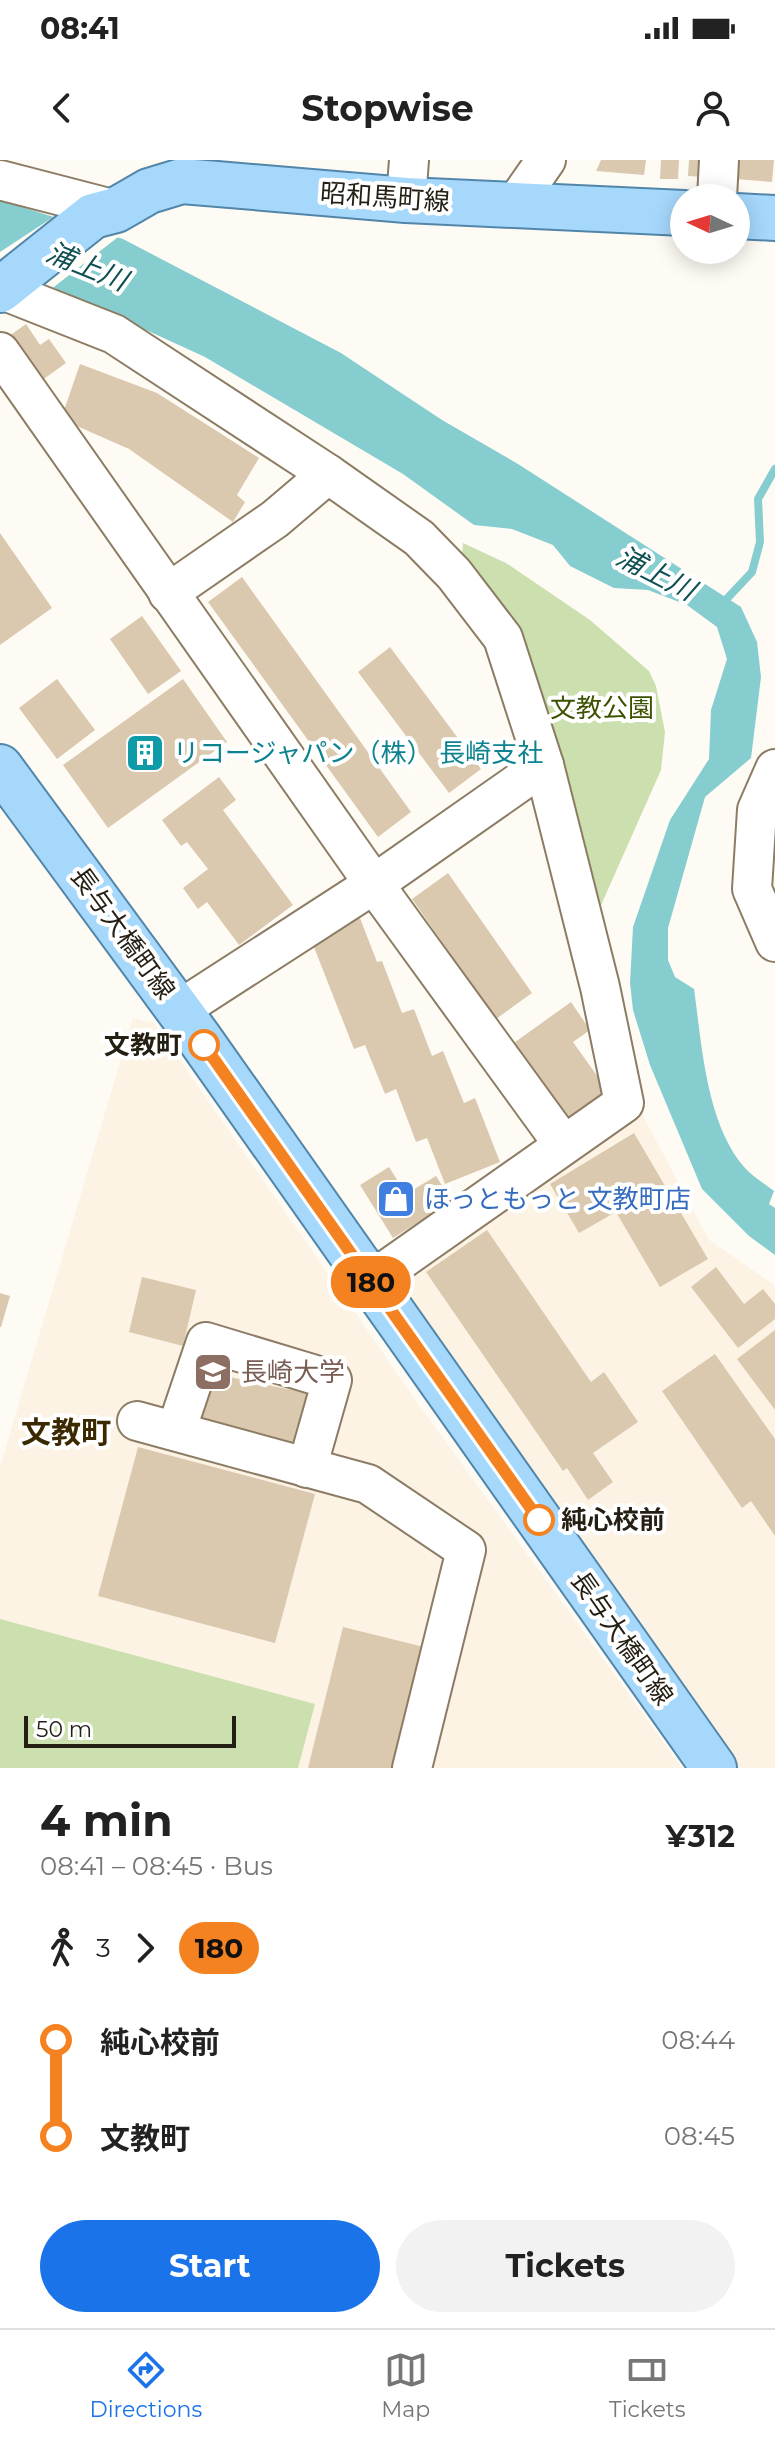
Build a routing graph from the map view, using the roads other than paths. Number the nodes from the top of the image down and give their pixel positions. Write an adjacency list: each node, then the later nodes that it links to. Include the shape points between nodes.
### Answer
1 (546, 160): 6 (street)
2 (719, 160): 5 (street)
3 (0, 180): 8 (street)
4 (407, 180): 6 (main road, 昭和馬町線); 8 (main road, 昭和馬町線, via 182,181)
5 (718, 184)
6 (514, 206): 7 (main road, 昭和馬町線)
7 (670, 212)
8 (104, 213): 11 (main road, 昭和馬町線)
9 (750, 217): 10 (main road)
10 (775, 218)
11 (0, 289): 13 (street, via 114,334)
12 (0, 352): 14 (street)
13 (328, 474): 14 (street, via 275,519); 15 (street, via 419,538 503,638)
14 (168, 593): 18 (street)
15 (544, 765): 18 (street); 21 (street, via 624,1103)
16 (0, 767): 20 (main road, 長与大橋町線)
17 (775, 769): 19 (street, via 757,810 752,889)
18 (374, 884): 20 (street); 21 (street)
19 (775, 942)
20 (179, 1010): 22 (main road, 長与大橋町線)
21 (563, 1144): 22 (street)
22 (371, 1281): 27 (main road, 長与大橋町線)
23 (137, 1421): 24 (street)
24 (176, 1431): 25 (street); 25 (street, via 206,1342 332,1380)
25 (307, 1468): 26 (street, via 368,1484 466,1550)
26 (412, 1768)
27 (714, 1768)

